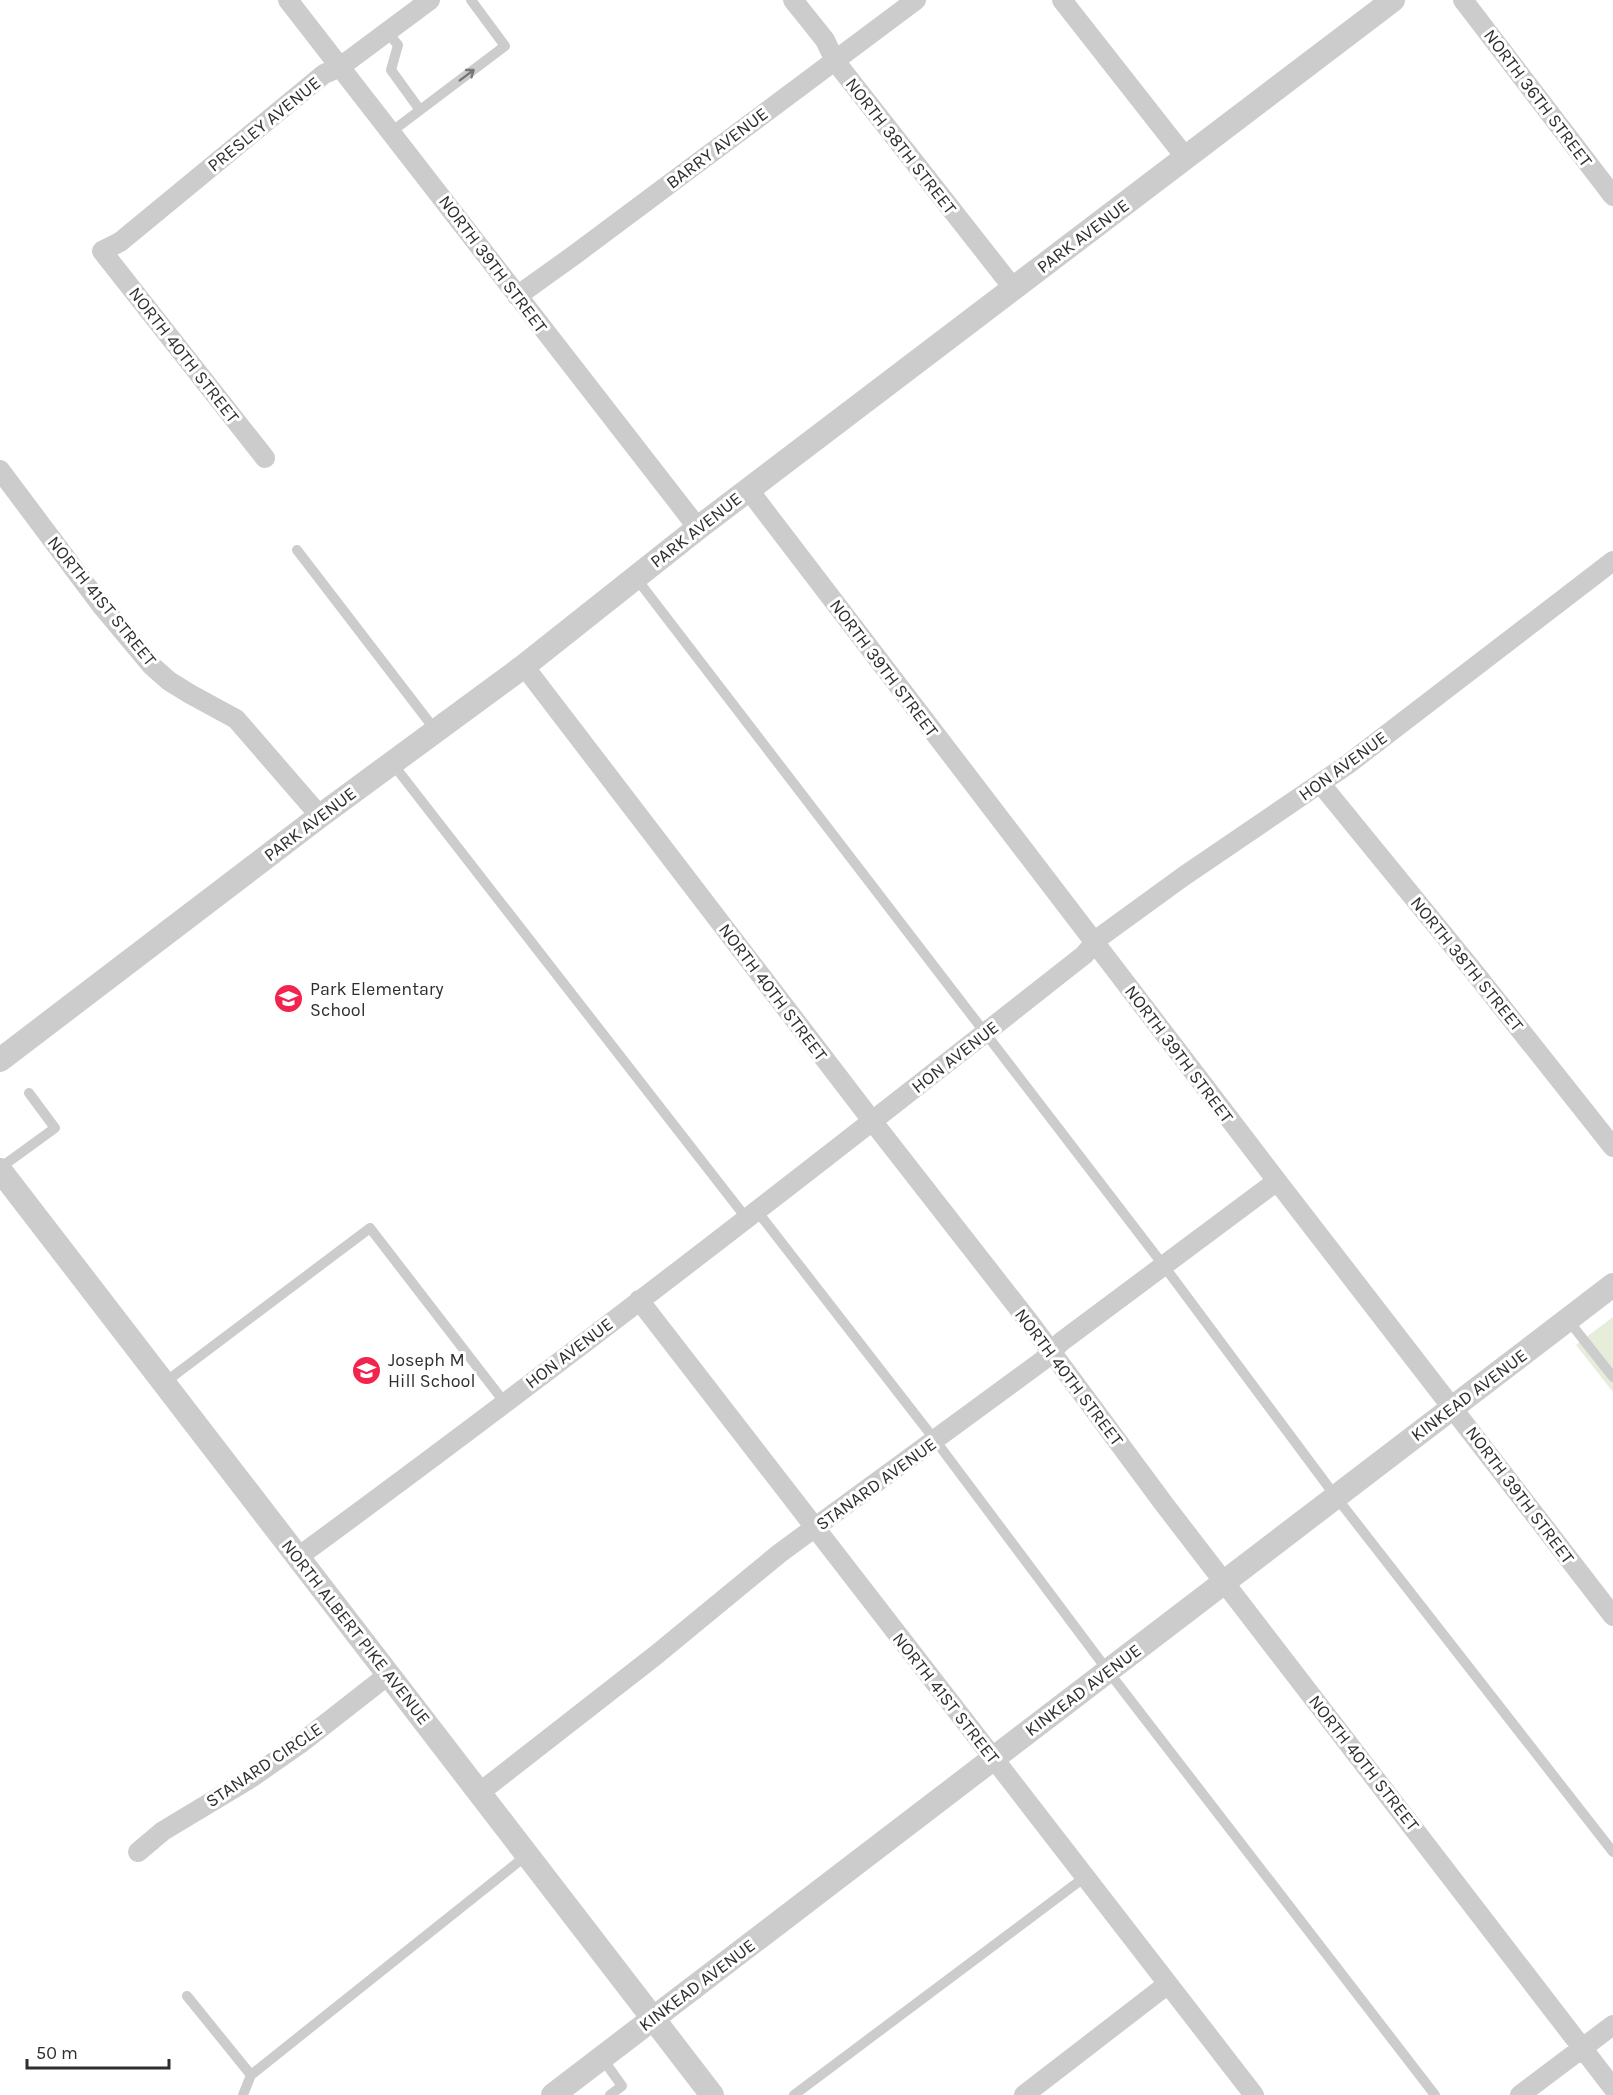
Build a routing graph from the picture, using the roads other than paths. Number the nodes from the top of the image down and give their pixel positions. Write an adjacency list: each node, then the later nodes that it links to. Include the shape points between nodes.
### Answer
1 (288, 0): 11 (street, NORTH 39TH STREET)
2 (429, 0): 9 (street, PRESLEY AVENUE)
3 (471, 0): 12 (lane, one-way to 3, via 505,46)
4 (792, 0): 10 (street, NORTH 38TH STREET, via 825,40)
5 (916, 0): 10 (street, BARRY AVENUE)
6 (1062, 0): 14 (street)
7 (1393, 0): 14 (street, PARK AVENUE)
8 (1463, 0): 15 (street, NORTH 36TH STREET)
9 (387, 32): 11 (street, PRESLEY AVENUE); 12 (lane, via 398,45 391,70)
10 (835, 61): 17 (street, NORTH 38TH STREET); 18 (street, BARRY AVENUE)
11 (340, 67): 13 (street, NORTH 39TH STREET); 16 (street, PRESLEY AVENUE, via 324,74 120,242)
12 (420, 110): 13 (lane)
13 (391, 132): 18 (street, NORTH 39TH STREET)
14 (1186, 158): 17 (street, PARK AVENUE)
15 (1613, 196)
16 (102, 251): 19 (street, NORTH 40TH STREET)
17 (1014, 289): 21 (street, PARK AVENUE)
18 (517, 296): 22 (street, NORTH 39TH STREET)
19 (266, 458)
20 (0, 470): 30 (street, NORTH 41ST STREET, via 152,666 183,690 236,719)
21 (748, 489): 22 (street, PARK AVENUE); 31 (street, NORTH 39TH STREET)
22 (698, 528): 25 (street, PARK AVENUE)
23 (297, 550): 27 (lane)
24 (1613, 561): 29 (street, HON AVENUE)
25 (635, 577): 26 (street, PARK AVENUE); 32 (lane)
26 (524, 666): 27 (street, PARK AVENUE); 35 (street, NORTH 40TH STREET)
27 (436, 731): 28 (street, PARK AVENUE)
28 (392, 763): 30 (street, PARK AVENUE); 39 (lane)
29 (1320, 783): 31 (street, HON AVENUE); 36 (street, NORTH 38TH STREET)
30 (320, 816): 33 (street, PARK AVENUE)
31 (1094, 943): 32 (street, HON AVENUE); 38 (street, NORTH 39TH STREET)
32 (984, 1034): 35 (street, HON AVENUE); 40 (lane)
33 (0, 1060)
34 (29, 1093): 37 (lane, via 55,1128)
35 (873, 1122): 39 (street, HON AVENUE); 44 (street, NORTH 40TH STREET)
36 (1613, 1147)
37 (0, 1169): 46 (street, NORTH ALBERT PIKE AVENUE)
38 (1277, 1181): 40 (street, STANARD AVENUE); 48 (street, NORTH 39TH STREET)
39 (752, 1215): 42 (street, HON AVENUE); 49 (lane)
40 (1164, 1266): 44 (street, STANARD AVENUE); 50 (lane)
41 (1613, 1285): 43 (street, KINKEAD AVENUE)
42 (639, 1300): 47 (street, HON AVENUE); 51 (street, NORTH 41ST STREET)
43 (1568, 1320): 45 (lane); 48 (street, KINKEAD AVENUE)
44 (1051, 1352): 49 (street, STANARD AVENUE); 53 (street, NORTH 40TH STREET)
45 (1613, 1377)
46 (164, 1383): 47 (lane, via 370,1228); 52 (street, NORTH ALBERT PIKE AVENUE)
47 (505, 1403): 52 (street, HON AVENUE)
48 (1453, 1407): 50 (street, KINKEAD AVENUE); 54 (street, NORTH 39TH STREET)
49 (935, 1440): 51 (street, STANARD AVENUE); 55 (lane)
50 (1336, 1497): 53 (street, KINKEAD AVENUE); 60 (lane)
51 (814, 1528): 57 (street, NORTH 41ST STREET); 58 (street, STANARD AVENUE)
52 (298, 1557): 56 (street, NORTH ALBERT PIKE AVENUE)
53 (1225, 1582): 55 (street, KINKEAD AVENUE); 67 (street, NORTH 40TH STREET)
54 (1613, 1616)
55 (1108, 1671): 57 (street, KINKEAD AVENUE); 78 (lane)
56 (388, 1675): 58 (street, NORTH ALBERT PIKE AVENUE); 59 (street, STANARD CIRCLE, via 301,1743 163,1831)
57 (993, 1758): 62 (street, NORTH 41ST STREET); 65 (street, KINKEAD AVENUE)
58 (479, 1793): 61 (street, NORTH ALBERT PIKE AVENUE)
59 (138, 1852)
60 (1613, 1852)
61 (527, 1855): 65 (street, NORTH ALBERT PIKE AVENUE); 69 (lane)
62 (1085, 1877): 63 (street, NORTH 41ST STREET); 75 (lane)
63 (1168, 1984): 76 (street); 77 (street, NORTH 41ST STREET)
64 (187, 1996): 69 (lane)
65 (652, 2018): 68 (street, KINKEAD AVENUE); 74 (street, NORTH ALBERT PIKE AVENUE)
66 (1613, 2025): 67 (street)
67 (1583, 2047): 70 (street, NORTH 40TH STREET); 79 (street)
68 (602, 2058): 72 (street, KINKEAD AVENUE); 73 (lane, via 622,2086)
69 (251, 2074): 71 (lane)
70 (1613, 2088)
71 (243, 2095)
72 (553, 2095)
73 (610, 2095)
74 (711, 2095)
75 (794, 2095)
76 (1024, 2095)
77 (1254, 2095)
78 (1435, 2095)
79 (1520, 2095)

